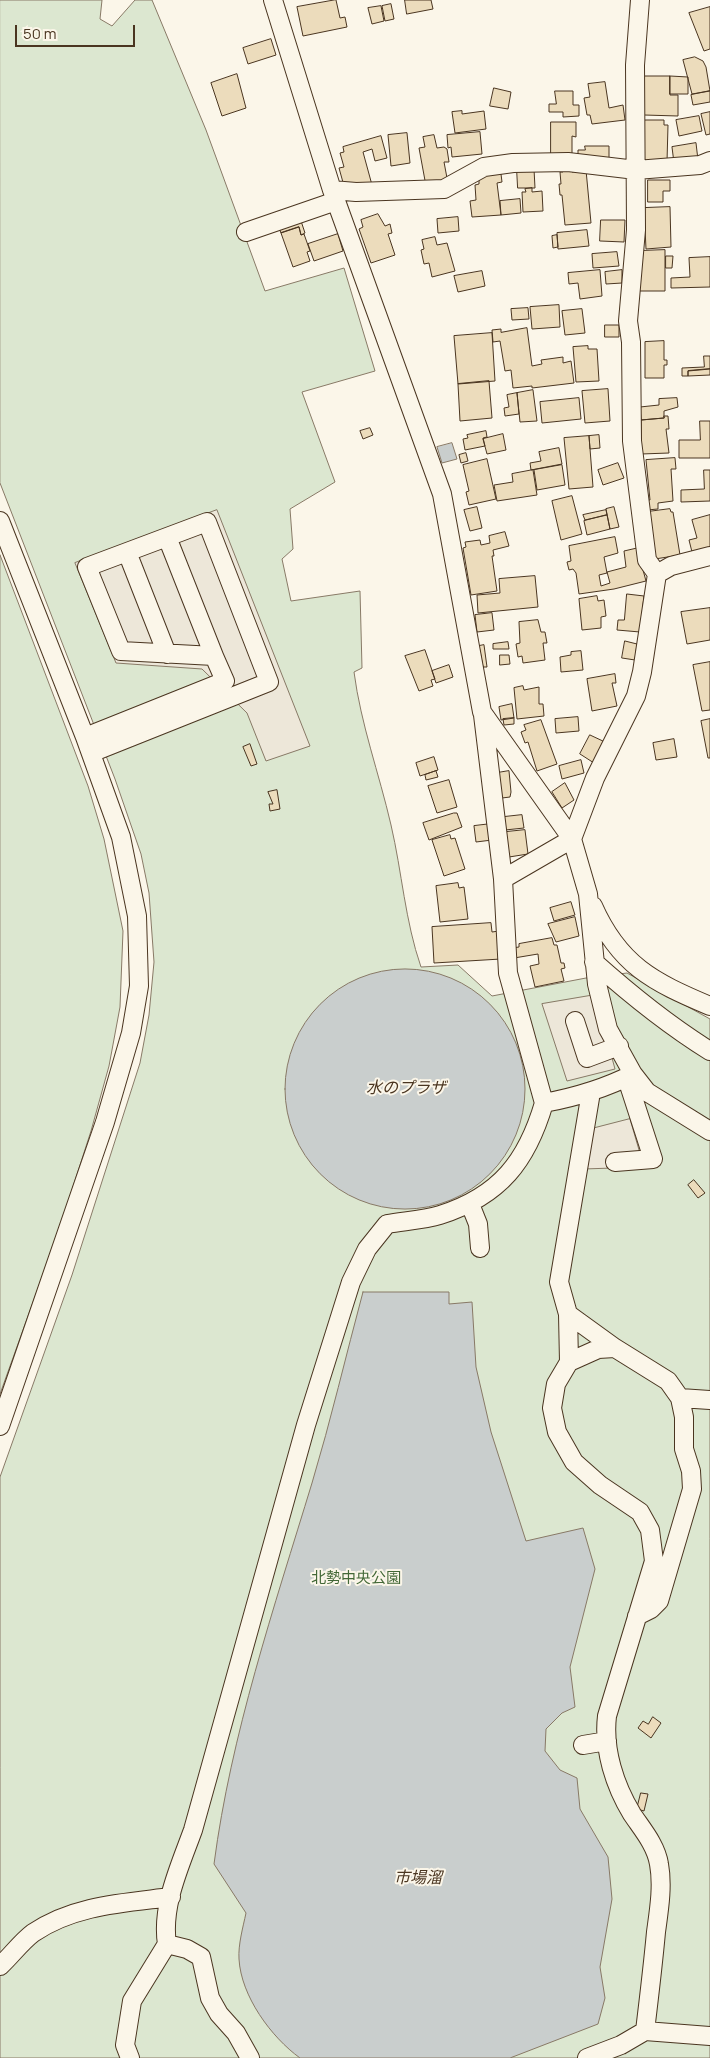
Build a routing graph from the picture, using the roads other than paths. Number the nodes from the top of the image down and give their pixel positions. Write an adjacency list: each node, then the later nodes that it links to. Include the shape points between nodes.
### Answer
1 (273, 0): 5 (street)
2 (640, 0): 4 (street, via 635,65)
3 (710, 161): 4 (street, via 700,165)
4 (636, 170): 5 (street, via 568,162 513,163 484,167 444,189); 11 (street, via 636,230 627,306 632,441 647,560)
5 (334, 195): 6 (street); 14 (street, via 442,494)
6 (246, 232)
7 (0, 521): 15 (street)
8 (167, 537): 9 (street); 13 (street); 15 (street, via 207,522 269,682)
9 (127, 552): 12 (street); 12 (street, via 87,567 121,651)
10 (710, 556): 11 (street, via 671,566)
11 (657, 574): 16 (street, via 636,696 595,778)
12 (167, 654): 13 (street)
13 (214, 656): 15 (street, via 225,681)
14 (482, 712): 16 (street); 17 (street)
15 (88, 745): 36 (street, via 121,837 137,916 139,986 131,1033 106,1122)
16 (572, 839): 17 (street); 18 (street)
17 (503, 879): 26 (street, via 508,973)
18 (588, 894): 19 (street); 20 (street, via 604,932 636,968)
19 (594, 962): 22 (street, via 608,1029); 23 (street, via 668,1025)
20 (710, 1006)
21 (575, 1022): 22 (street, via 587,1058)
22 (619, 1046): 24 (street)
23 (710, 1051)
24 (633, 1074): 25 (street); 27 (street, via 647,1092); 28 (street, via 629,1085 653,1159)
25 (591, 1092): 26 (street); 31 (street, via 559,1282)
26 (544, 1102): 29 (street, via 538,1124 515,1168 498,1185)
27 (710, 1131)
28 (616, 1162)
29 (470, 1204): 30 (street, via 478,1224); 40 (street, via 439,1216 387,1224 367,1250 351,1282 306,1425 193,1830)
30 (480, 1248)
31 (568, 1314): 32 (street); 33 (street)
32 (615, 1348): 33 (street, via 598,1349); 34 (street, via 668,1381)
33 (569, 1362): 37 (street, via 556,1384 553,1400 556,1432 574,1462 600,1485 640,1512 650,1530 654,1561)
34 (680, 1398): 35 (street); 37 (street, via 684,1449 692,1489 659,1600 651,1609)
35 (710, 1400)
36 (0, 1426)
37 (637, 1616): 38 (street, via 607,1716)
38 (606, 1742): 39 (street); 43 (street, via 618,1785 659,1862 660,1900)
39 (583, 1744)
40 (171, 1897): 41 (street, via 164,1926); 42 (street, via 109,1904 69,1914 33,1934)
41 (167, 1944): 45 (street, via 132,2001 125,2045); 46 (street, via 202,1957 210,1998)
42 (0, 1966)
43 (645, 2031): 44 (street); 47 (street, via 621,2045)
44 (710, 2036)
45 (130, 2058)
46 (250, 2058)
47 (587, 2058)

